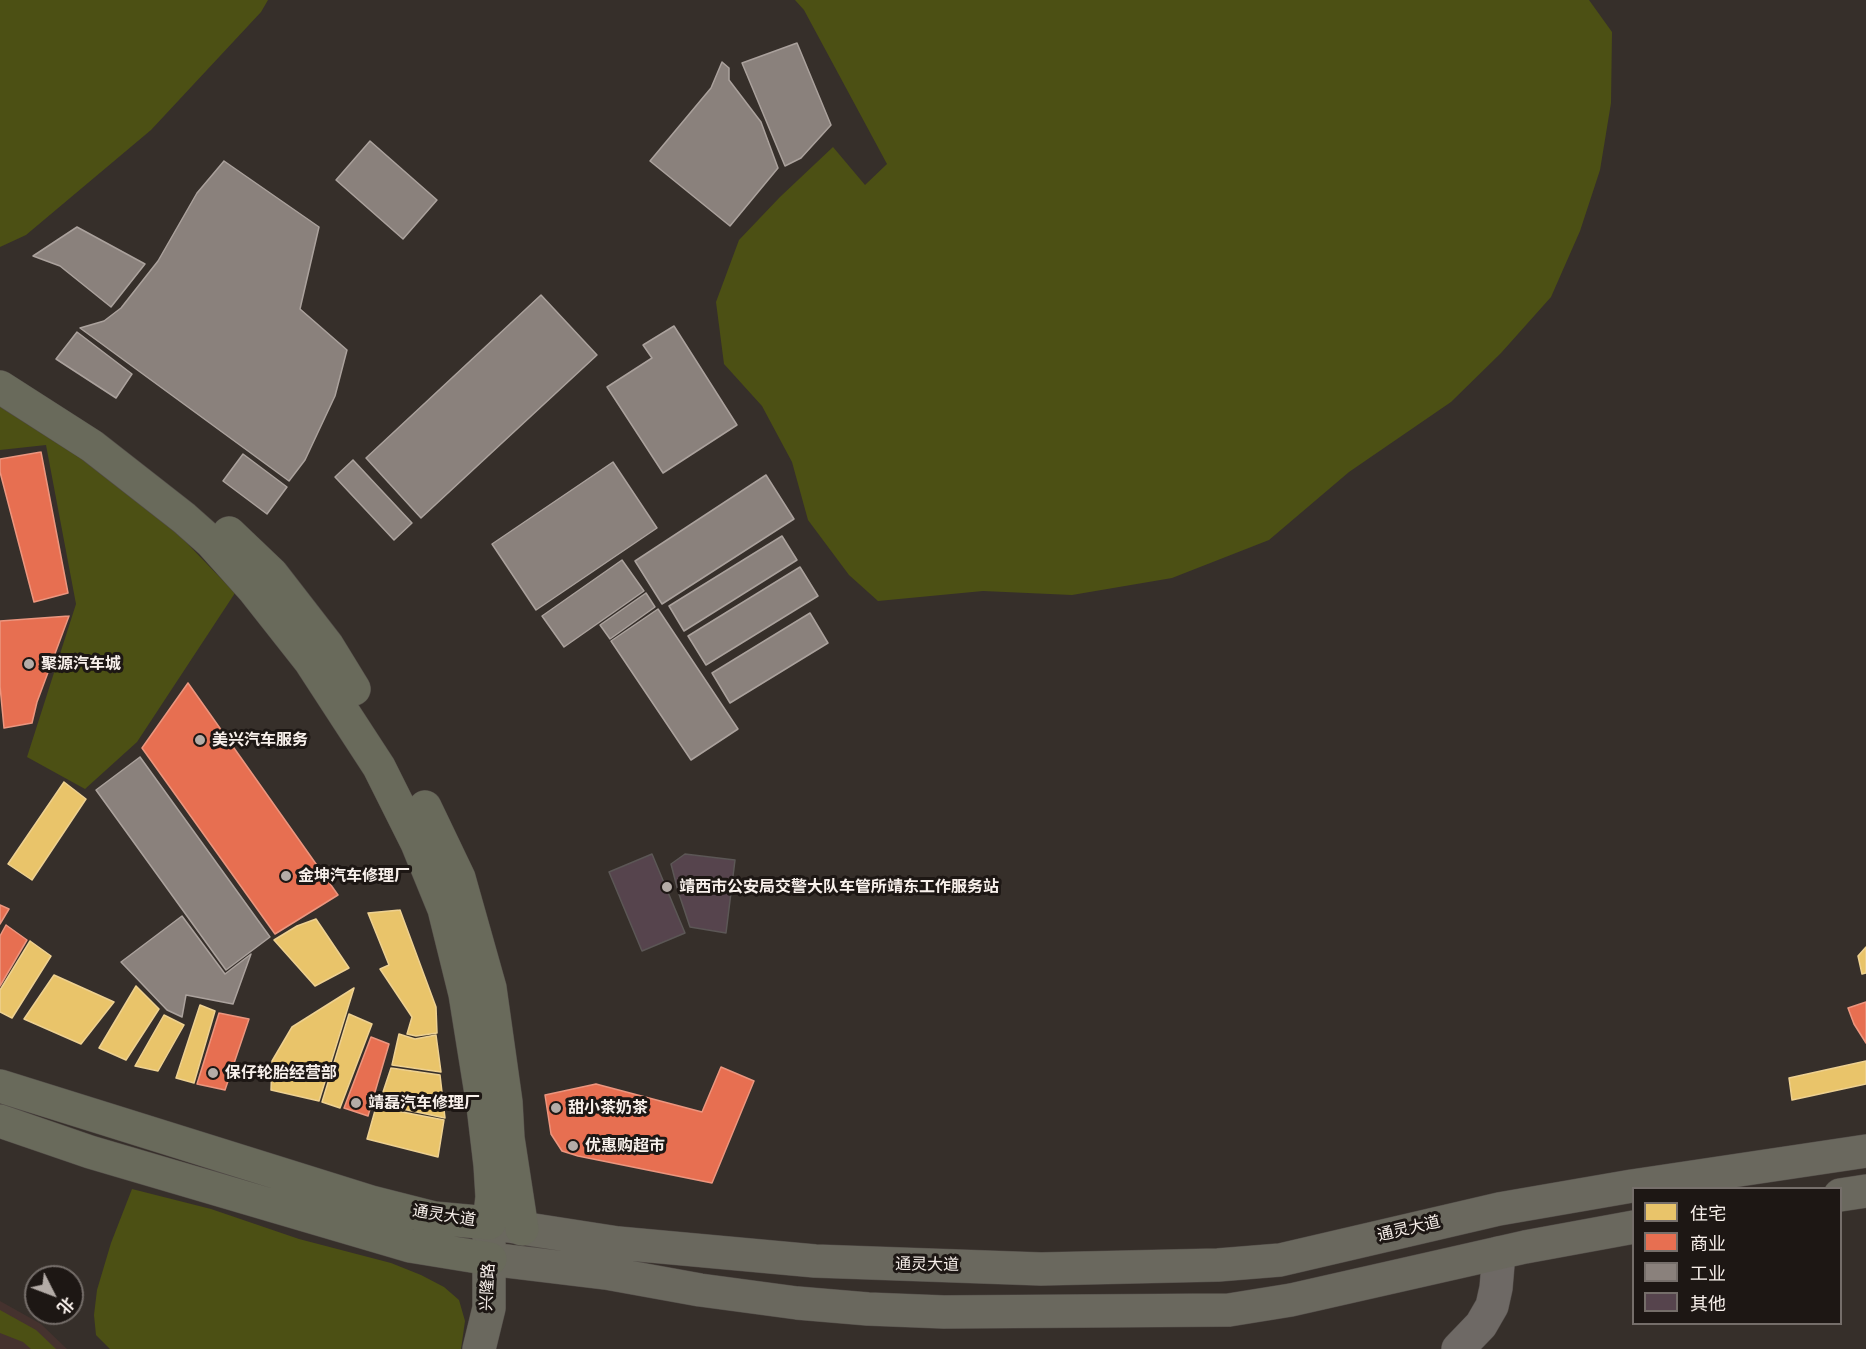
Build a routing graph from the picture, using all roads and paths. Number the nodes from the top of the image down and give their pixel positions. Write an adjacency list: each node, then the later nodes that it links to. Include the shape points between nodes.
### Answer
1 (0, 366): 10 (highway, via 42,390 127,451 202,510 272,574 327,645 399,759 459,878 490,988)
2 (0, 387): 8 (highway, via 92,446 211,542 255,590 310,661 379,767 444,909 465,994 490,1165)
3 (0, 1086): 8 (highway, 通灵大道, via 371,1202 434,1218)
4 (0, 1121): 12 (highway, via 90,1152 410,1246)
5 (1866, 1151): 10 (main road, 通灵大道, via 1499,1209 1280,1260 1218,1265 1041,1269 836,1262 618,1243)
6 (1866, 1191): 7 (main road)
7 (1842, 1195)
8 (489, 1223): 10 (main road, 通灵大道); 12 (main road, 兴隆路)
9 (1632, 1227): 11 (main road)
10 (522, 1229): 12 (main road, 兴隆路)
11 (1499, 1253): 12 (main road, via 1291,1300 1229,1310 1156,1312 856,1308); 15 (street, via 1492,1306 1481,1325)
12 (504, 1261): 13 (main road, 兴隆路); 14 (main road, 兴隆路, via 510,1313)
13 (479, 1349)
14 (501, 1349)
15 (1458, 1349)

